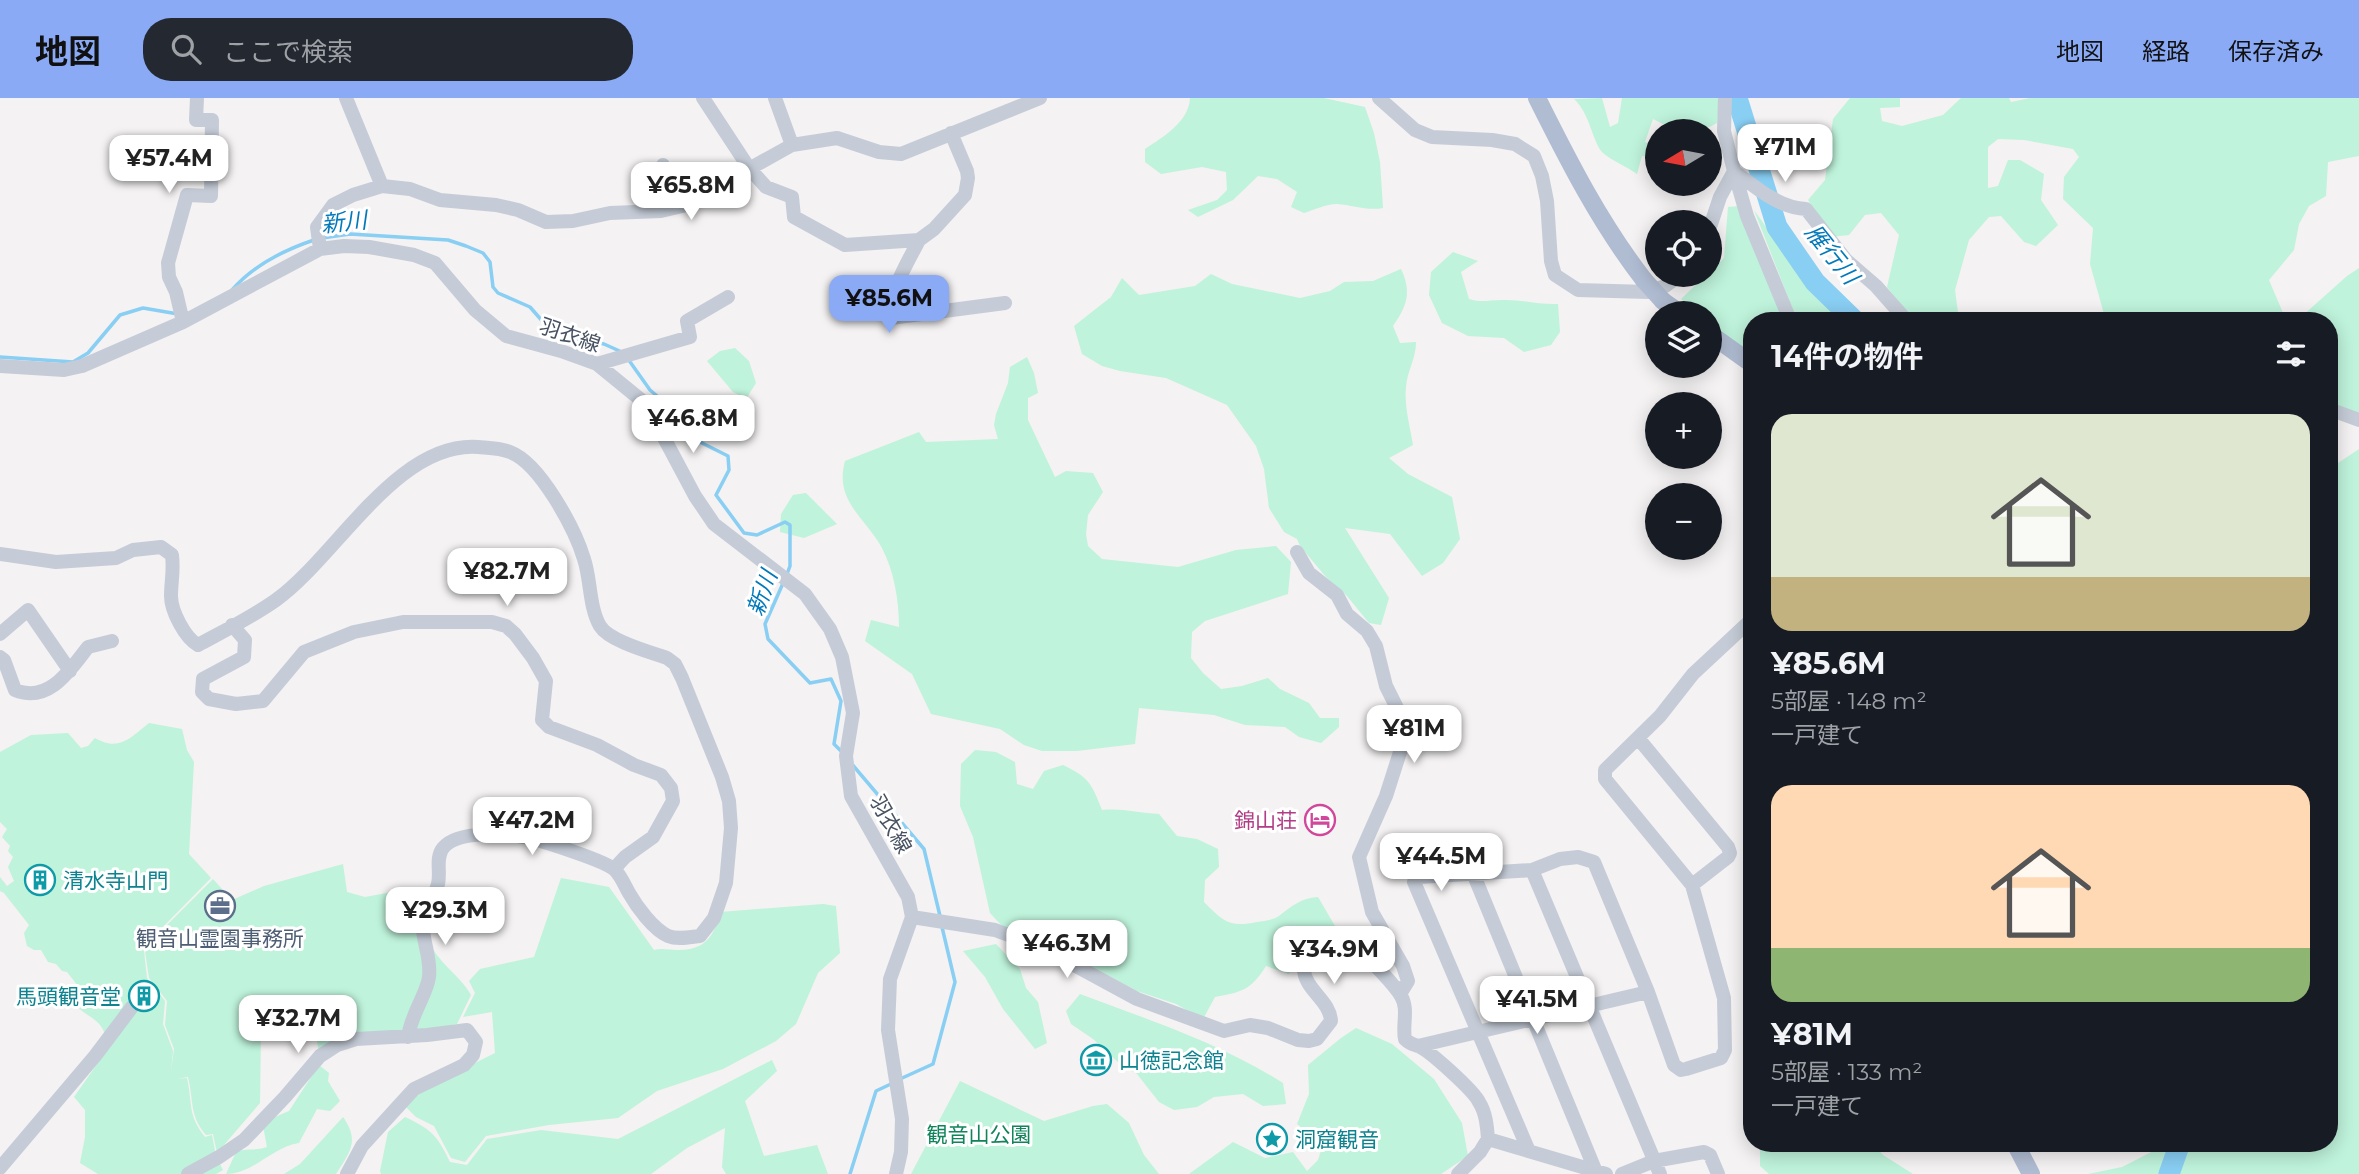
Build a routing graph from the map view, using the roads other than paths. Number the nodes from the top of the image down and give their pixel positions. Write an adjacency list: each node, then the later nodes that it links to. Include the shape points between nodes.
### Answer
1 (197, 98): 25 (street, via 196,120 212,121 211,196 187,195 168,262)
2 (346, 98): 14 (street)
3 (703, 98): 12 (street)
4 (1040, 98): 9 (street)
5 (1379, 98): 19 (street, via 1415,130 1432,137 1492,139 1515,144 1534,156 1547,201 1555,275 1578,290 1648,292)
6 (1537, 98): 21 (main road, bridge, via 1594,209)
7 (1725, 98): 13 (street, via 1724,131)
8 (780, 102): 10 (street)
9 (951, 133): 10 (street, via 901,154 837,138); 17 (street, via 967,171 965,195)
10 (792, 145): 12 (street)
11 (663, 165): 15 (street)
12 (749, 169): 15 (street, via 695,203); 17 (street, via 766,187 792,197 794,217 845,245)
13 (1734, 172): 16 (street); 23 (street); 24 (street, via 1793,208 1806,209 1846,260)
14 (382, 186): 15 (street, via 410,189 440,200 496,205 546,222); 18 (street, via 333,205 317,227)
15 (676, 207)
16 (1716, 210)
17 (919, 240): 22 (street, via 900,276 891,317)
18 (320, 249): 25 (street, 羽衣線); 28 (street, 羽衣線, via 369,247 435,263 475,310 506,336)
19 (1662, 287)
20 (728, 298): 28 (street, via 687,321 690,337)
21 (1663, 301)
22 (1005, 303)
23 (1787, 312)
24 (1899, 312)
25 (182, 316): 29 (street, 羽衣線, via 82,366 64,370)
26 (1722, 343): 27 (main road)
27 (1743, 358)
28 (597, 364): 45 (street, 羽衣線, via 646,404 714,524 805,594 831,629 842,657 852,713 846,756 851,796 908,897)
29 (0, 366)
30 (2338, 412): 31 (street)
31 (2359, 420)
32 (1297, 552): 47 (street, via 1309,573 1338,595 1347,614 1367,631 1399,712 1402,746 1359,857 1372,912 1408,981)
33 (0, 554): 34 (street, via 56,562 116,558 133,550 161,547 172,555 171,596 190,640 198,645)
34 (232, 625): 41 (street, via 245,640 244,657 203,679 202,692 209,699 236,704 263,701 304,652 354,632 403,622 506,626 533,658 545,681 542,720 549,727 661,775 670,789 673,801 653,836); 41 (street, via 276,601 406,471 422,461 442,450 471,446 502,450 522,459 559,503 575,534 601,628 675,664 729,801 726,883 714,918 700,936 669,936 654,925)
35 (1743, 627): 40 (street, via 1693,674)
36 (0, 634): 39 (street, via 28,610)
37 (112, 642): 39 (street, via 88,647)
38 (0, 657): 39 (street, via 15,690 24,694 47,690)
39 (70, 671)
40 (1638, 738): 44 (street, via 1605,770 1605,779); 44 (street, via 1728,847 1728,857)
41 (614, 869): 52 (street, via 509,833 450,842 442,849 438,885 427,906 423,929 430,958 429,980)
42 (1532, 870): 43 (street); 46 (street, via 1560,859 1578,857 1594,862); 48 (street)
43 (1473, 873): 50 (street); 51 (street, via 1419,877 1414,882)
44 (1692, 885): 46 (street, via 1724,998 1725,1050 1721,1058 1677,1068)
45 (912, 917): 47 (street, via 995,930 1043,948 1137,999 1224,1031 1250,1025 1298,1040 1317,1039 1331,1021 1304,970 1317,951 1362,953); 62 (street, via 890,979 888,1030 902,1119)
46 (1648, 992): 48 (street)
47 (1400, 993): 53 (street, via 1405,1039)
48 (1589, 1006): 50 (street); 57 (street)
49 (132, 1007): 58 (street)
50 (1531, 1019): 51 (street); 59 (street)
51 (1476, 1032): 53 (street); 55 (street)
52 (408, 1037): 60 (street, via 356,1039 337,1045 320,1056 244,1140); 61 (street, via 467,1030 476,1042 464,1065 414,1089 362,1146)
53 (1418, 1046): 54 (street, via 1478,1099)
54 (1489, 1139): 55 (street); 63 (street)
55 (1528, 1149): 59 (street)
56 (2020, 1152): 66 (main road)
57 (1657, 1167): 64 (street); 65 (street, via 1704,1152)
58 (0, 1168)
59 (1601, 1173)
60 (188, 1174)
61 (347, 1174)
62 (895, 1174)
63 (1458, 1174)
64 (1622, 1174)
65 (1718, 1174)
66 (2031, 1174)

